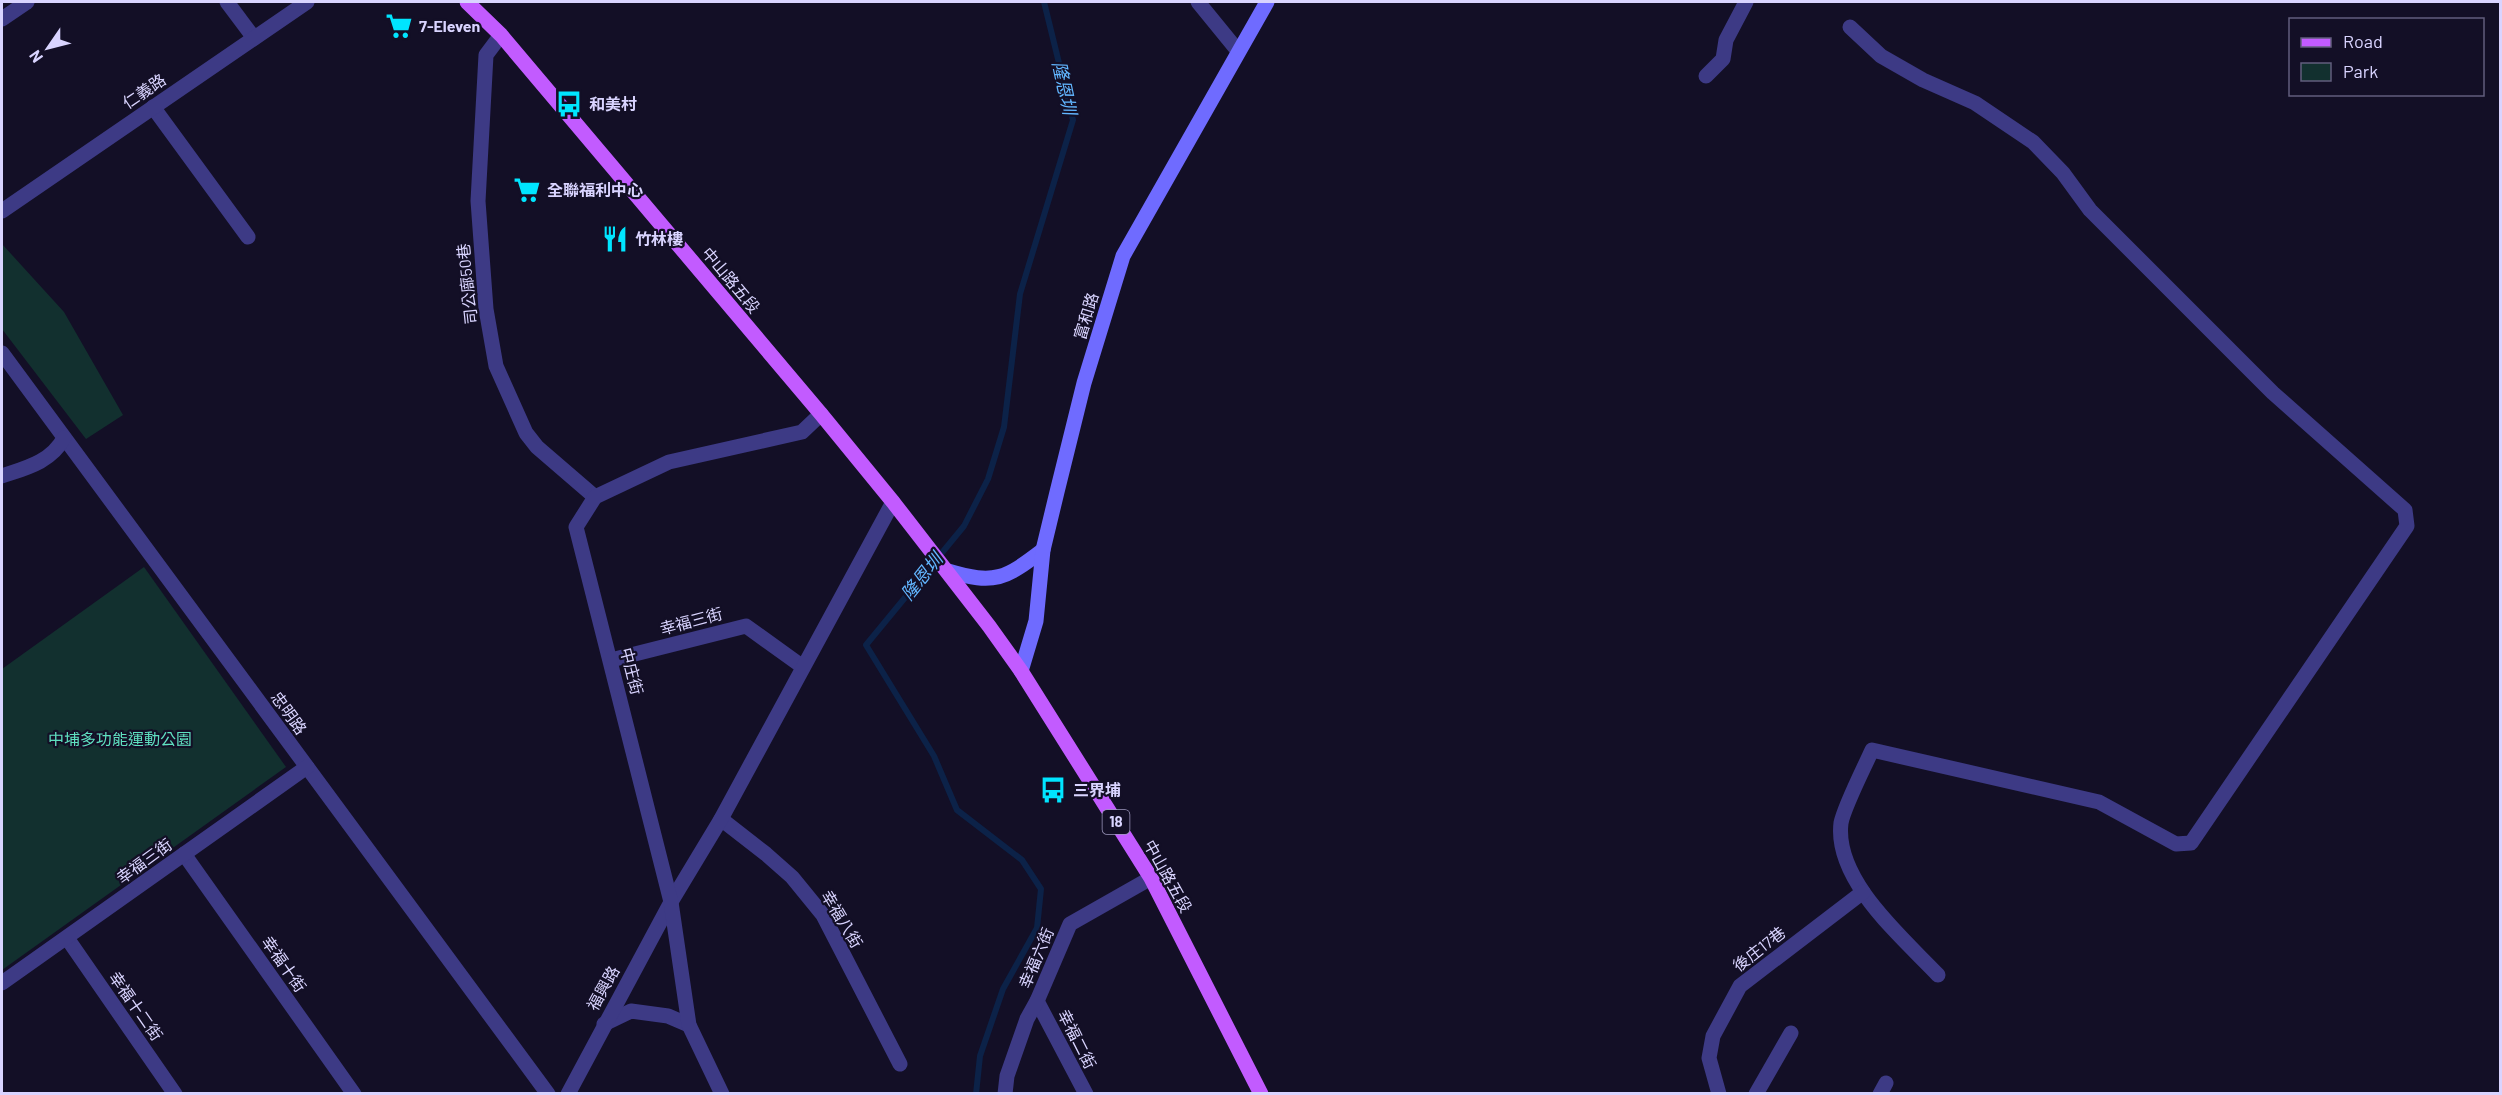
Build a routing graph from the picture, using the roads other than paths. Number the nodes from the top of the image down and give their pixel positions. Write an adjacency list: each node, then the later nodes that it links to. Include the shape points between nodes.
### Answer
1 (27, 2): 8 (street)
2 (227, 2): 11 (street)
3 (307, 2): 11 (street, 仁義路)
4 (467, 2): 10 (main road, 中山路五段 / 18)
5 (1198, 2): 12 (street)
6 (1267, 2): 12 (street, 富和路)
7 (1746, 2): 13 (street, via 1726,40 1723,59)
8 (2, 19)
9 (1850, 27): 32 (street, via 1881,56 1975,103 2033,142 2063,173 2090,210 2265,385 2405,510 2407,526 2191,843 2176,844 2098,802 1872,750 1841,821 1841,849)
10 (501, 35): 18 (main road, 中山路五段 / 18); 21 (street, 司公廍50巷, via 486,55 477,201 486,309 496,366 526,433)
11 (254, 38): 14 (street, 仁義路)
12 (1238, 51): 23 (street, 富和路, via 1124,256 1084,383)
13 (1706, 76)
14 (153, 106): 15 (street, 仁義路); 16 (street)
15 (2, 211)
16 (248, 237)
17 (2, 353): 19 (street, 忠明路)
18 (821, 414): 21 (street, via 802,432 669,462); 22 (main road, 中山路五段 / 18)
19 (64, 438): 20 (street, via 58,449 37,464); 28 (street, 忠明路)
20 (2, 476)
21 (595, 497): 25 (street, 中庄街, via 576,526)
22 (893, 502): 24 (main road, 中山路五段 / 18); 26 (street, 福興路)
23 (1043, 550): 24 (street, via 1016,571 1001,577 977,580); 27 (street, 富和路, via 1036,621)
24 (946, 569): 27 (main road, 中山路五段 / 18)
25 (611, 660): 26 (street, 幸福三街, via 746,626); 33 (street, 中庄街)
26 (803, 667): 29 (street, 福興路)
27 (1022, 670): 31 (main road, 中山路五段 / 18)
28 (307, 767): 30 (street, 幸福三街); 44 (street, 忠明路)
29 (721, 819): 33 (street, 福興路); 41 (street, 幸福八街, via 792,877 823,915)
30 (184, 854): 34 (street, 幸福三街); 43 (street, 幸福十街)
31 (1151, 878): 37 (street, 幸福六街, via 1070,924); 49 (main road, 中山路五段 / 18)
32 (1863, 892): 35 (street); 50 (street, 後庄17巷, via 1740,986 1713,1036 1709,1058)
33 (671, 902): 38 (street, 福興路); 39 (street, 中庄街)
34 (67, 938): 36 (street, 幸福三街); 42 (street, 幸福十二街)
35 (1938, 975)
36 (2, 983)
37 (1037, 1001): 47 (street, 幸福六街, via 1007,1076); 48 (street, 幸福二街)
38 (604, 1024): 39 (street, via 631,1011 668,1016); 45 (street, 福興路)
39 (689, 1025): 46 (street, 中庄街)
40 (1791, 1033): 51 (street)
41 (900, 1064)
42 (175, 1094)
43 (354, 1094)
44 (548, 1094)
45 (568, 1094)
46 (722, 1094)
47 (1005, 1094)
48 (1086, 1094)
49 (1261, 1094)
50 (1719, 1094)
51 (1756, 1094)

